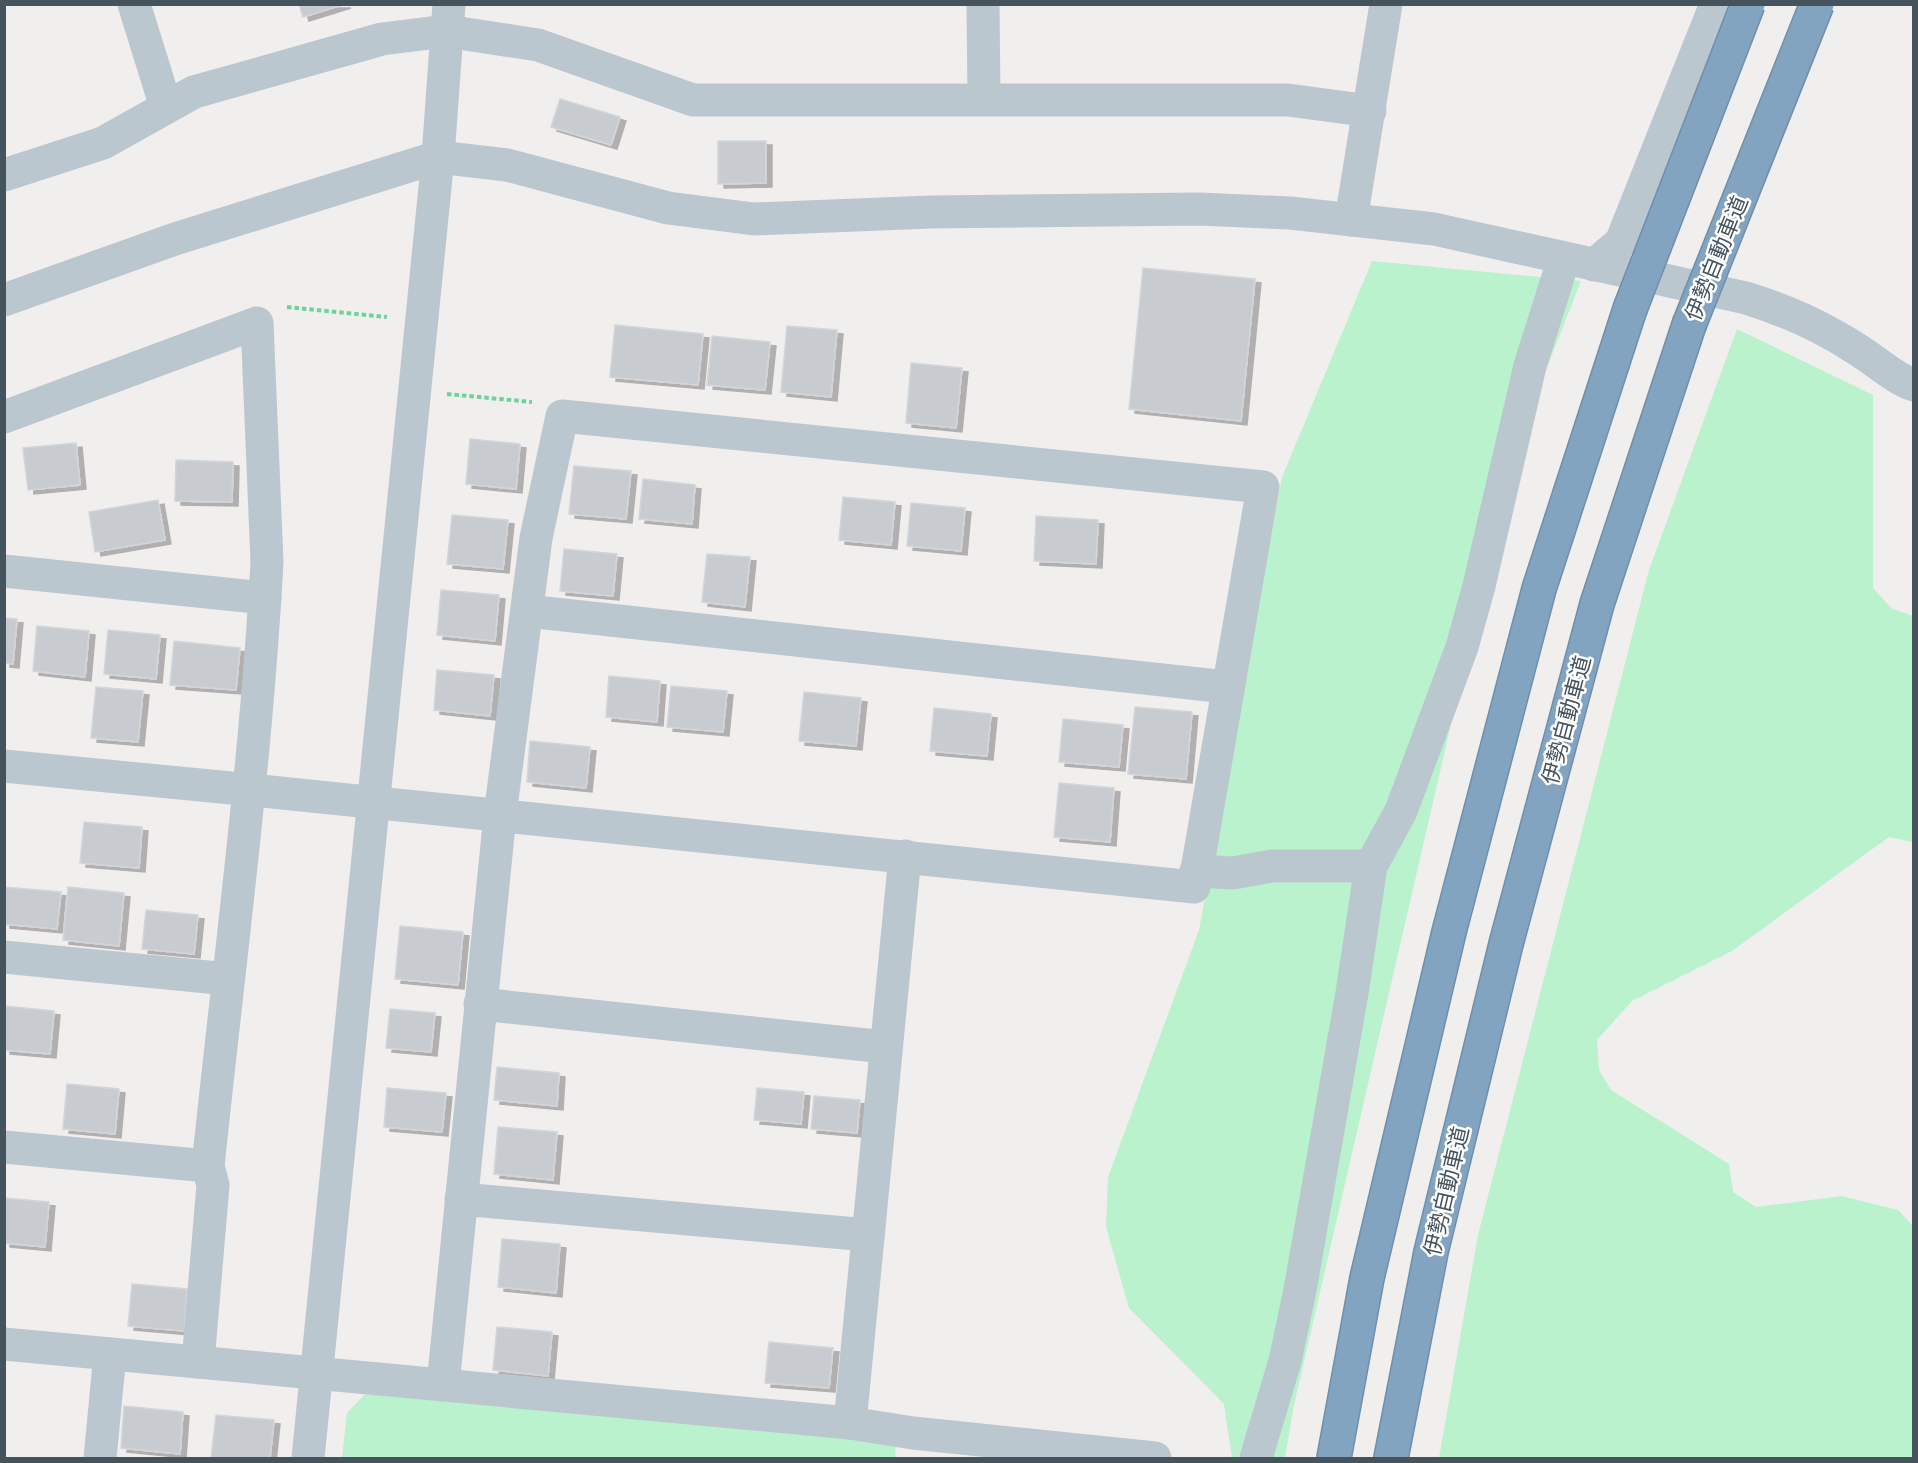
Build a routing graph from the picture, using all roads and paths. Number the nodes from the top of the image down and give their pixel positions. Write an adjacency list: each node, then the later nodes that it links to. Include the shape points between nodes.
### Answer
1 (134, 4): 9 (street)
2 (983, 4): 8 (street)
3 (1386, 4): 10 (street)
4 (1716, 4): 14 (street, via 1621,242)
5 (1748, 4): 51 (highway, bridge, via 1630,309 1539,590 1449,932 1367,1278)
6 (1817, 4): 52 (highway, 伊勢自動車道, bridge, via 1689,325 1597,604 1506,944 1431,1252)
7 (448, 18): 8 (street, via 693,100); 9 (street, via 194,92); 11 (street)
8 (984, 99): 10 (street, via 1288,100)
9 (166, 107): 12 (street, via 103,143)
10 (1370, 111): 13 (street)
11 (438, 157): 13 (street, via 507,165 668,208 754,219 1199,209); 15 (street, via 175,239); 28 (street)
12 (4, 175)
13 (1351, 220): 14 (street, via 1434,230)
14 (1579, 261): 18 (street, via 1746,298 1790,312 1886,367 1902,382); 31 (street, via 1530,366 1462,647 1401,811)
15 (4, 300)
16 (388, 318): 17 (path, via 275,305)
17 (257, 323): 21 (street); 23 (street, via 267,562)
18 (1914, 385)
19 (438, 393): 20 (path, via 547,404)
20 (562, 416): 24 (street, via 536,538); 25 (street, via 1263,487)
21 (4, 417)
22 (4, 571): 23 (street)
23 (265, 598): 27 (street)
24 (527, 611): 25 (street); 29 (street)
25 (1227, 687): 32 (street)
26 (4, 766): 27 (street)
27 (248, 789): 28 (street); 34 (street)
28 (374, 800): 29 (street); 44 (street)
29 (500, 815): 30 (street); 35 (street)
30 (905, 856): 32 (street, via 1194,887); 36 (street)
31 (1371, 866): 32 (street, via 1272,866 1233,873); 50 (street, via 1300,1290 1285,1361)
32 (1196, 871)
33 (4, 957): 34 (street)
34 (228, 979): 38 (street)
35 (480, 1004): 36 (street); 39 (street)
36 (885, 1047): 40 (street)
37 (4, 1147): 38 (street)
38 (208, 1166): 43 (street, via 213,1185)
39 (461, 1198): 40 (street); 45 (street)
40 (868, 1235): 46 (street)
41 (4, 1344): 42 (street)
42 (110, 1354): 43 (street); 47 (street)
43 (198, 1362): 44 (street)
44 (317, 1374): 45 (street); 48 (street)
45 (443, 1385): 46 (street)
46 (850, 1423): 49 (street)
47 (100, 1458)
48 (308, 1458)
49 (1155, 1458)
50 (1256, 1458)
51 (1334, 1458)
52 (1391, 1458)

